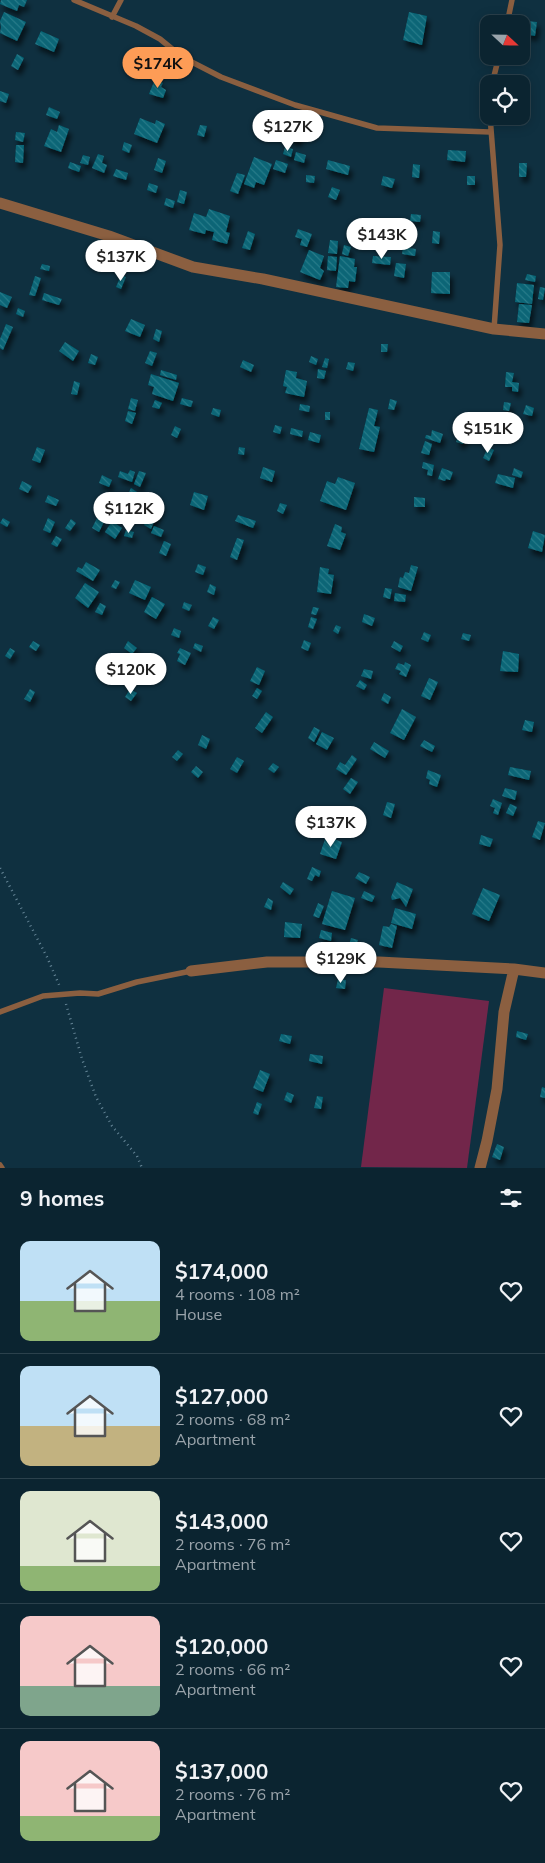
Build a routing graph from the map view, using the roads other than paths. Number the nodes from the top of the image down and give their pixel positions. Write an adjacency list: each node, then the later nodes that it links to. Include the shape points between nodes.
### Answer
1 (74, 0): 5 (lane)
2 (121, 0): 5 (lane)
3 (512, 0): 4 (lane)
4 (509, 15)
5 (112, 17): 7 (lane, via 160,39 182,58 295,105 376,128)
6 (490, 125): 7 (lane)
7 (490, 132): 9 (lane, via 500,245)
8 (0, 203): 9 (street, via 109,236 193,267)
9 (494, 329): 10 (street)
10 (545, 334)
11 (514, 969): 12 (street, via 379,962 276,962); 13 (street); 17 (street, via 504,1012 497,1089)
12 (191, 971): 14 (lane, via 136,982 98,994 43,996)
13 (545, 973)
14 (0, 1012)
15 (0, 1164): 16 (lane)
16 (2, 1168)
17 (480, 1168)

